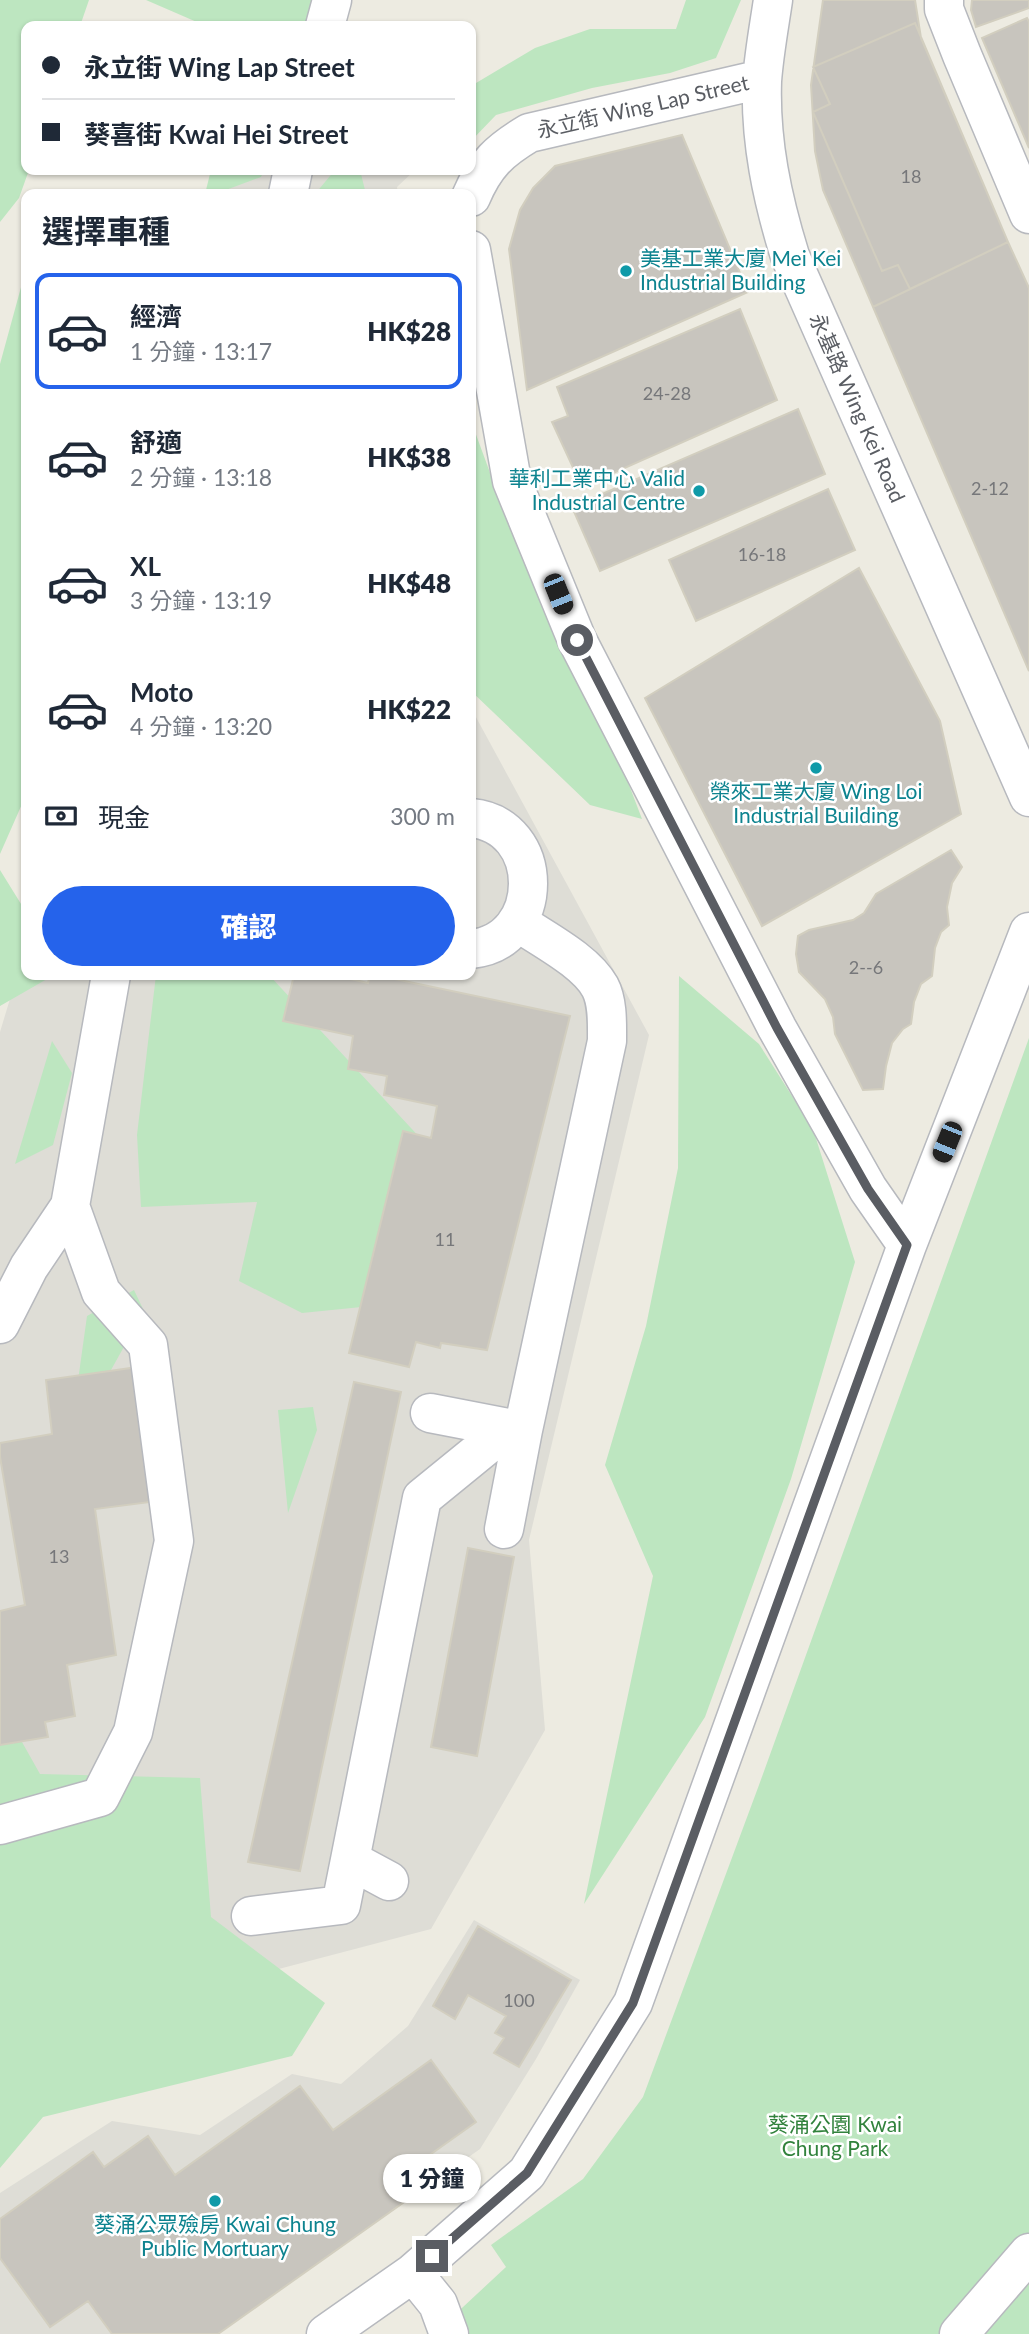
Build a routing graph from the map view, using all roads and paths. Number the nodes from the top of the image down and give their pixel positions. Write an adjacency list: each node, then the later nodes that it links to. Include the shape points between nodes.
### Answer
1 (332, 0): 4 (street)
2 (773, 0): 5 (street, 永基路 Wing Kei Road)
3 (944, 0): 7 (street)
4 (327, 21)
5 (762, 79): 6 (street, 永立街 Wing Lap Street, via 530,133 492,159); 9 (street, 永基路 Wing Kei Road, via 763,139 774,205 790,256)
6 (474, 189)
7 (1029, 214)
8 (476, 278): 16 (street, via 512,481 577,640 777,1028 868,1189)
9 (1029, 797)
10 (476, 819): 11 (street, via 499,827 525,860 530,881)
11 (517, 922): 13 (street, via 502,938); 19 (street, via 585,968 601,988 607,1041)
12 (1029, 932): 16 (street)
13 (476, 948)
14 (110, 980): 15 (street)
15 (69, 1206): 17 (street, via 29,1266); 21 (street, via 101,1292 148,1345 174,1541 133,1732 100,1797)
16 (907, 1245): 26 (street, via 633,2003 527,2173)
17 (0, 1324)
18 (430, 1413): 19 (street)
19 (515, 1429): 20 (street); 22 (street, via 422,1498)
20 (504, 1529)
21 (0, 1825)
22 (349, 1860): 23 (street); 24 (street, via 341,1905)
23 (389, 1881)
24 (251, 1916)
25 (1029, 2253): 29 (street)
26 (413, 2273): 27 (street); 28 (street, via 438,2304)
27 (326, 2334)
28 (449, 2334)
29 (959, 2334)

